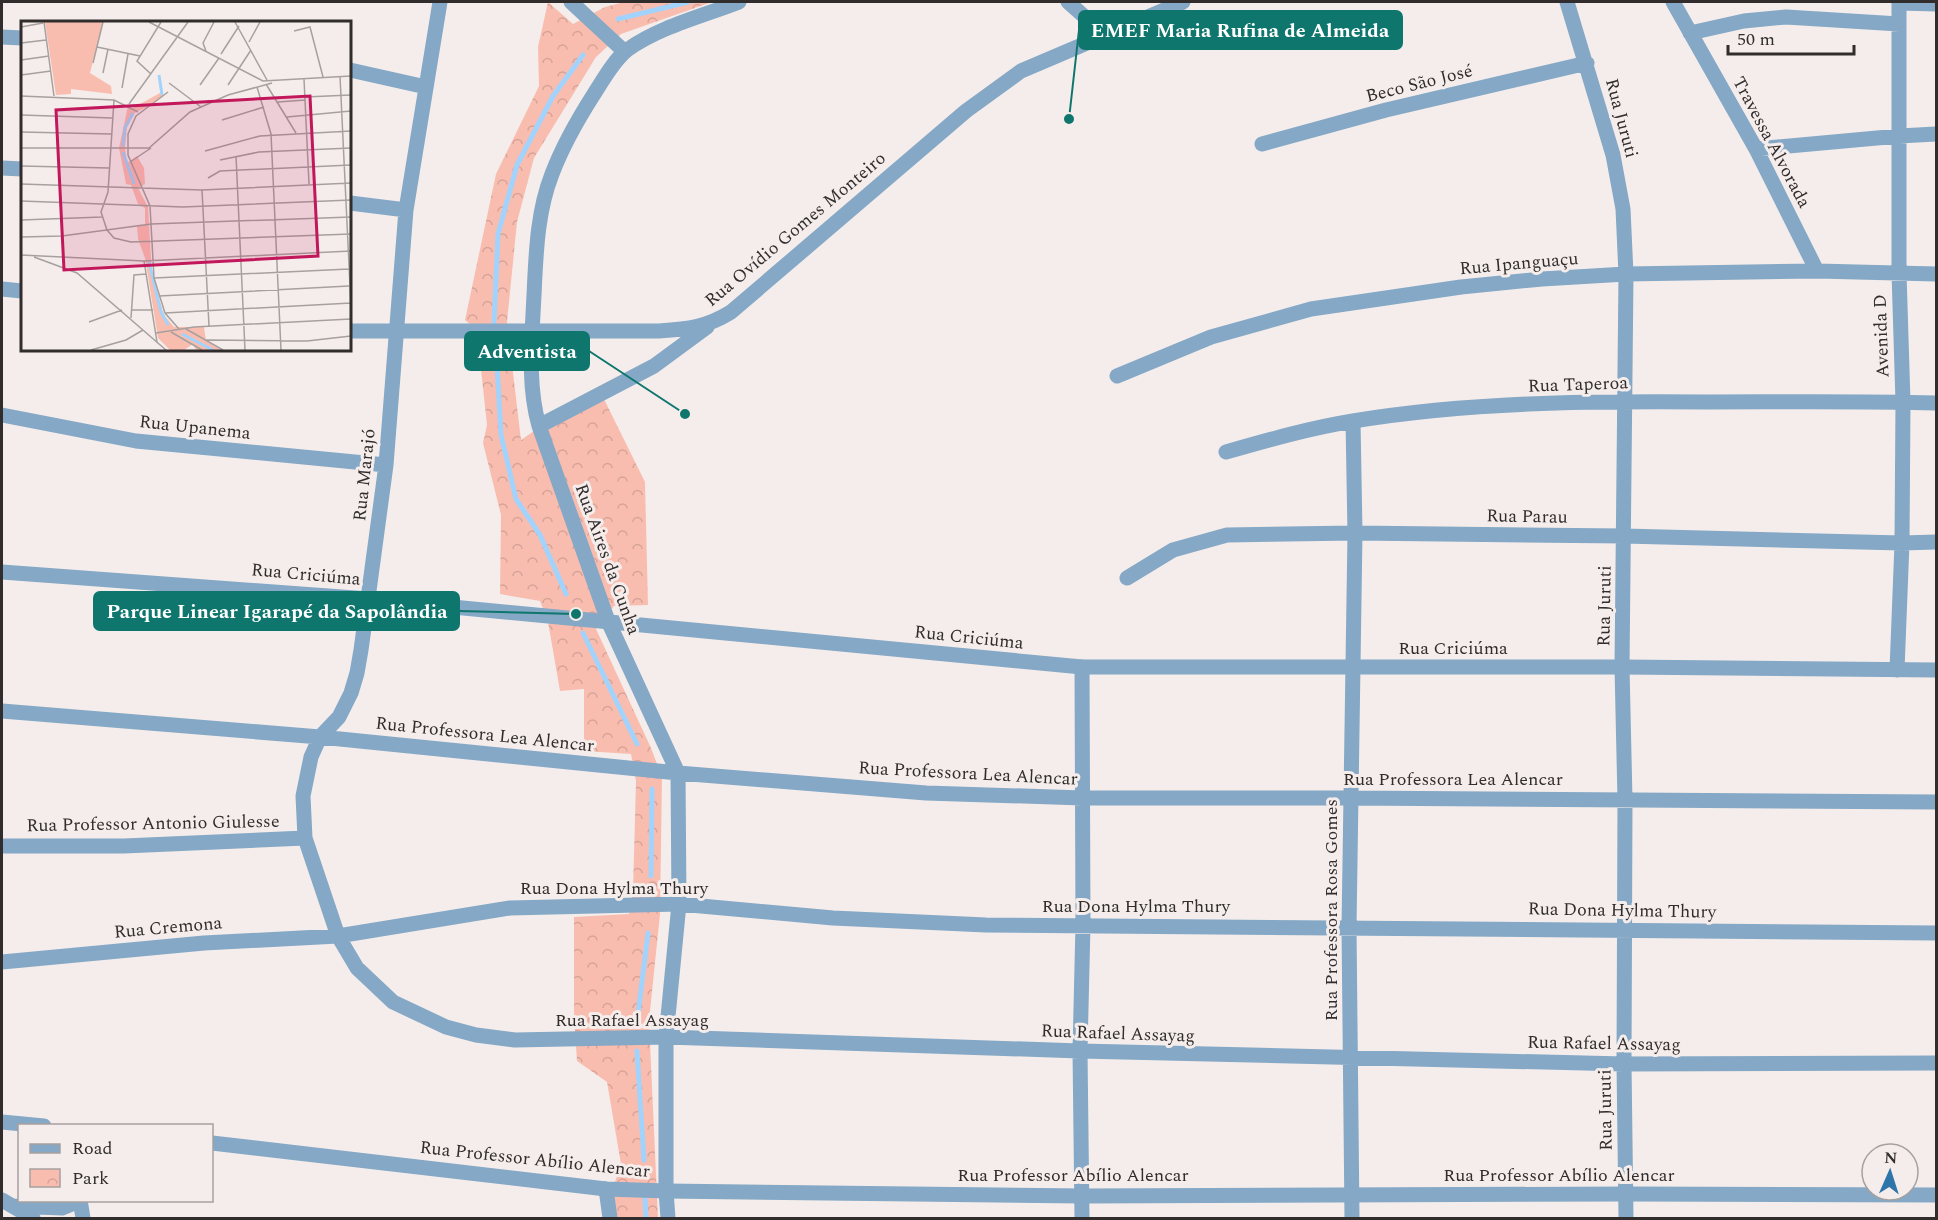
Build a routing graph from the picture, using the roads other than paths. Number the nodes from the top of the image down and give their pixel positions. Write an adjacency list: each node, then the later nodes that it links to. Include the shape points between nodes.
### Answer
1 (440, 2): 18 (street, Rua Marajó)
2 (571, 2): 15 (street)
3 (739, 2): 15 (street, Rua Aires da Cunha, via 665,30)
4 (1068, 2): 12 (street)
5 (1183, 2): 12 (street, Rua Ovídio Gomes Monteiro)
6 (1567, 2): 16 (street, Rua Juruti)
7 (1673, 2): 11 (street, Travessa Alvorada)
8 (1899, 2): 9 (street); 10 (street, Avenida D)
9 (1936, 4)
10 (1899, 24): 11 (street, via 1786,17); 20 (street, Avenida D)
11 (1690, 33): 22 (street, Travessa Alvorada)
12 (1104, 34): 33 (street, Rua Ovídio Gomes Monteiro, via 1021,71 966,111 731,312)
13 (2, 37): 14 (street)
14 (21, 38)
15 (625, 52): 36 (street, Rua Aires da Cunha, via 569,134 551,175 540,213)
16 (1587, 63): 21 (street, Beco São José, via 1386,110); 29 (street, Rua Juruti, via 1613,155 1623,209)
17 (351, 70): 18 (street)
18 (426, 87): 26 (street, Rua Marajó)
19 (1936, 134): 20 (street)
20 (1899, 136): 22 (street); 28 (street, Avenida D)
21 (1262, 144)
22 (1756, 149): 27 (street, Travessa Alvorada)
23 (2, 168): 24 (street)
24 (21, 170)
25 (351, 203): 26 (street)
26 (405, 210): 35 (street, Rua Marajó)
27 (1817, 271): 28 (street, Rua Ipanguaçu); 29 (street, Rua Ipanguaçu)
28 (1899, 273): 30 (street, Rua Ipanguaçu); 39 (street, Avenida D)
29 (1626, 274): 37 (street, Rua Ipanguaçu, via 1461,287 1311,309 1210,337); 38 (street, Rua Juruti)
30 (1936, 274)
31 (2, 289): 32 (street)
32 (21, 291)
33 (713, 323): 36 (street, Rua Ovídio Gomes Monteiro, via 658,332); 43 (street, via 654,366)
34 (351, 331): 35 (street, Rua Ovídio Gomes Monteiro)
35 (397, 332): 36 (street, Rua Ovídio Gomes Monteiro); 45 (street, Rua Marajó)
36 (532, 332): 43 (street, Rua Aires da Cunha, via 532,373)
37 (1117, 376)
38 (1624, 402): 39 (street, Rua Taperoa); 42 (street, Rua Taperoa, via 1525,404); 47 (street, Rua Juruti)
39 (1903, 402): 40 (street, Rua Taperoa); 49 (street, Avenida D)
40 (1936, 403)
41 (2, 416): 45 (street, Rua Upanema, via 136,441)
42 (1353, 421): 44 (street, Rua Taperoa); 46 (street, Rua Professora Rosa Gomes)
43 (539, 426): 53 (street, Rua Aires da Cunha)
44 (1226, 452)
45 (386, 465): 52 (street, Rua Marajó)
46 (1355, 533): 47 (street, Rua Parau); 51 (street, Rua Parau, via 1227,535 1173,550); 56 (street, Rua Professora Rosa Gomes)
47 (1624, 536): 49 (street, Rua Parau); 54 (street, Rua Juruti)
48 (1936, 542): 49 (street, Rua Parau)
49 (1902, 543): 57 (street, Avenida D)
50 (2, 572): 52 (street, Rua Criciúma)
51 (1127, 578)
52 (369, 599): 53 (street, Rua Criciúma); 60 (street, Rua Marajó, via 351,693 339,717)
53 (608, 621): 55 (street, Rua Criciúma); 61 (street, Rua Aires da Cunha)
54 (1622, 667): 56 (street, Rua Criciúma); 57 (street, Rua Criciúma); 64 (street, Rua Juruti)
55 (1082, 668): 56 (street, Rua Criciúma); 62 (street)
56 (1354, 668): 63 (street, Rua Professora Rosa Gomes)
57 (1897, 670): 58 (street, Rua Criciúma)
58 (1936, 670)
59 (2, 711): 60 (street, Rua Professora Lea Alencar)
60 (320, 737): 61 (street, Rua Professora Lea Alencar); 66 (street, Rua Marajó, via 311,757 303,796)
61 (678, 773): 62 (street, Rua Professora Lea Alencar, via 926,793); 68 (street, Rua Aires da Cunha)
62 (1083, 798): 63 (street, Rua Professora Lea Alencar); 69 (street)
63 (1350, 798): 64 (street, Rua Professora Lea Alencar); 70 (street, Rua Professora Rosa Gomes)
64 (1625, 800): 65 (street, Rua Professora Lea Alencar); 71 (street, Rua Juruti)
65 (1936, 802)
66 (305, 838): 67 (street, Rua Professor Antonio Giulesse, via 124,846); 73 (street, Rua Marajó)
67 (2, 846)
68 (679, 904): 69 (street, Rua Dona Hylma Thury, via 833,918 986,925); 73 (street, Rua Dona Hylma Thury, via 510,908); 75 (street, Rua Aires da Cunha)
69 (1083, 924): 70 (street, Rua Dona Hylma Thury); 76 (street)
70 (1349, 927): 71 (street, Rua Dona Hylma Thury); 77 (street, Rua Professora Rosa Gomes)
71 (1623, 929): 72 (street, Rua Dona Hylma Thury); 79 (street, Rua Juruti)
72 (1936, 933)
73 (338, 936): 74 (street, Rua Cremona, via 204,943); 75 (street, Rua Rafael Assayag, via 357,968 393,1002 446,1027 514,1040)
74 (2, 962)
75 (666, 1037): 76 (street, Rua Rafael Assayag); 84 (street, Rua Aires da Cunha)
76 (1080, 1051): 77 (street, Rua Rafael Assayag); 87 (street)
77 (1350, 1058): 79 (street, Rua Rafael Assayag); 86 (street, Rua Professora Rosa Gomes)
78 (1936, 1063): 79 (street, Rua Rafael Assayag)
79 (1624, 1064): 85 (street, Rua Juruti)
80 (2, 1122): 81 (street)
81 (30, 1124)
82 (213, 1143): 83 (street, Rua Professor Abílio Alencar)
83 (606, 1188): 84 (street, Rua Professor Abílio Alencar); 94 (street)
84 (666, 1191): 87 (street, Rua Professor Abílio Alencar); 95 (street, Rua Aires da Cunha)
85 (1626, 1194): 86 (street, Rua Professor Abílio Alencar); 88 (street, Rua Professor Abílio Alencar); 98 (street, Rua Juruti)
86 (1352, 1195): 87 (street, Rua Professor Abílio Alencar); 97 (street, Rua Professora Rosa Gomes)
87 (1082, 1196): 96 (street)
88 (1936, 1196)
89 (77, 1202): 91 (street, via 62,1208)
90 (79, 1202): 93 (street)
91 (7, 1203): 92 (street)
92 (33, 1218)
93 (83, 1218)
94 (610, 1218)
95 (669, 1218)
96 (1082, 1218)
97 (1352, 1218)
98 (1626, 1218)

